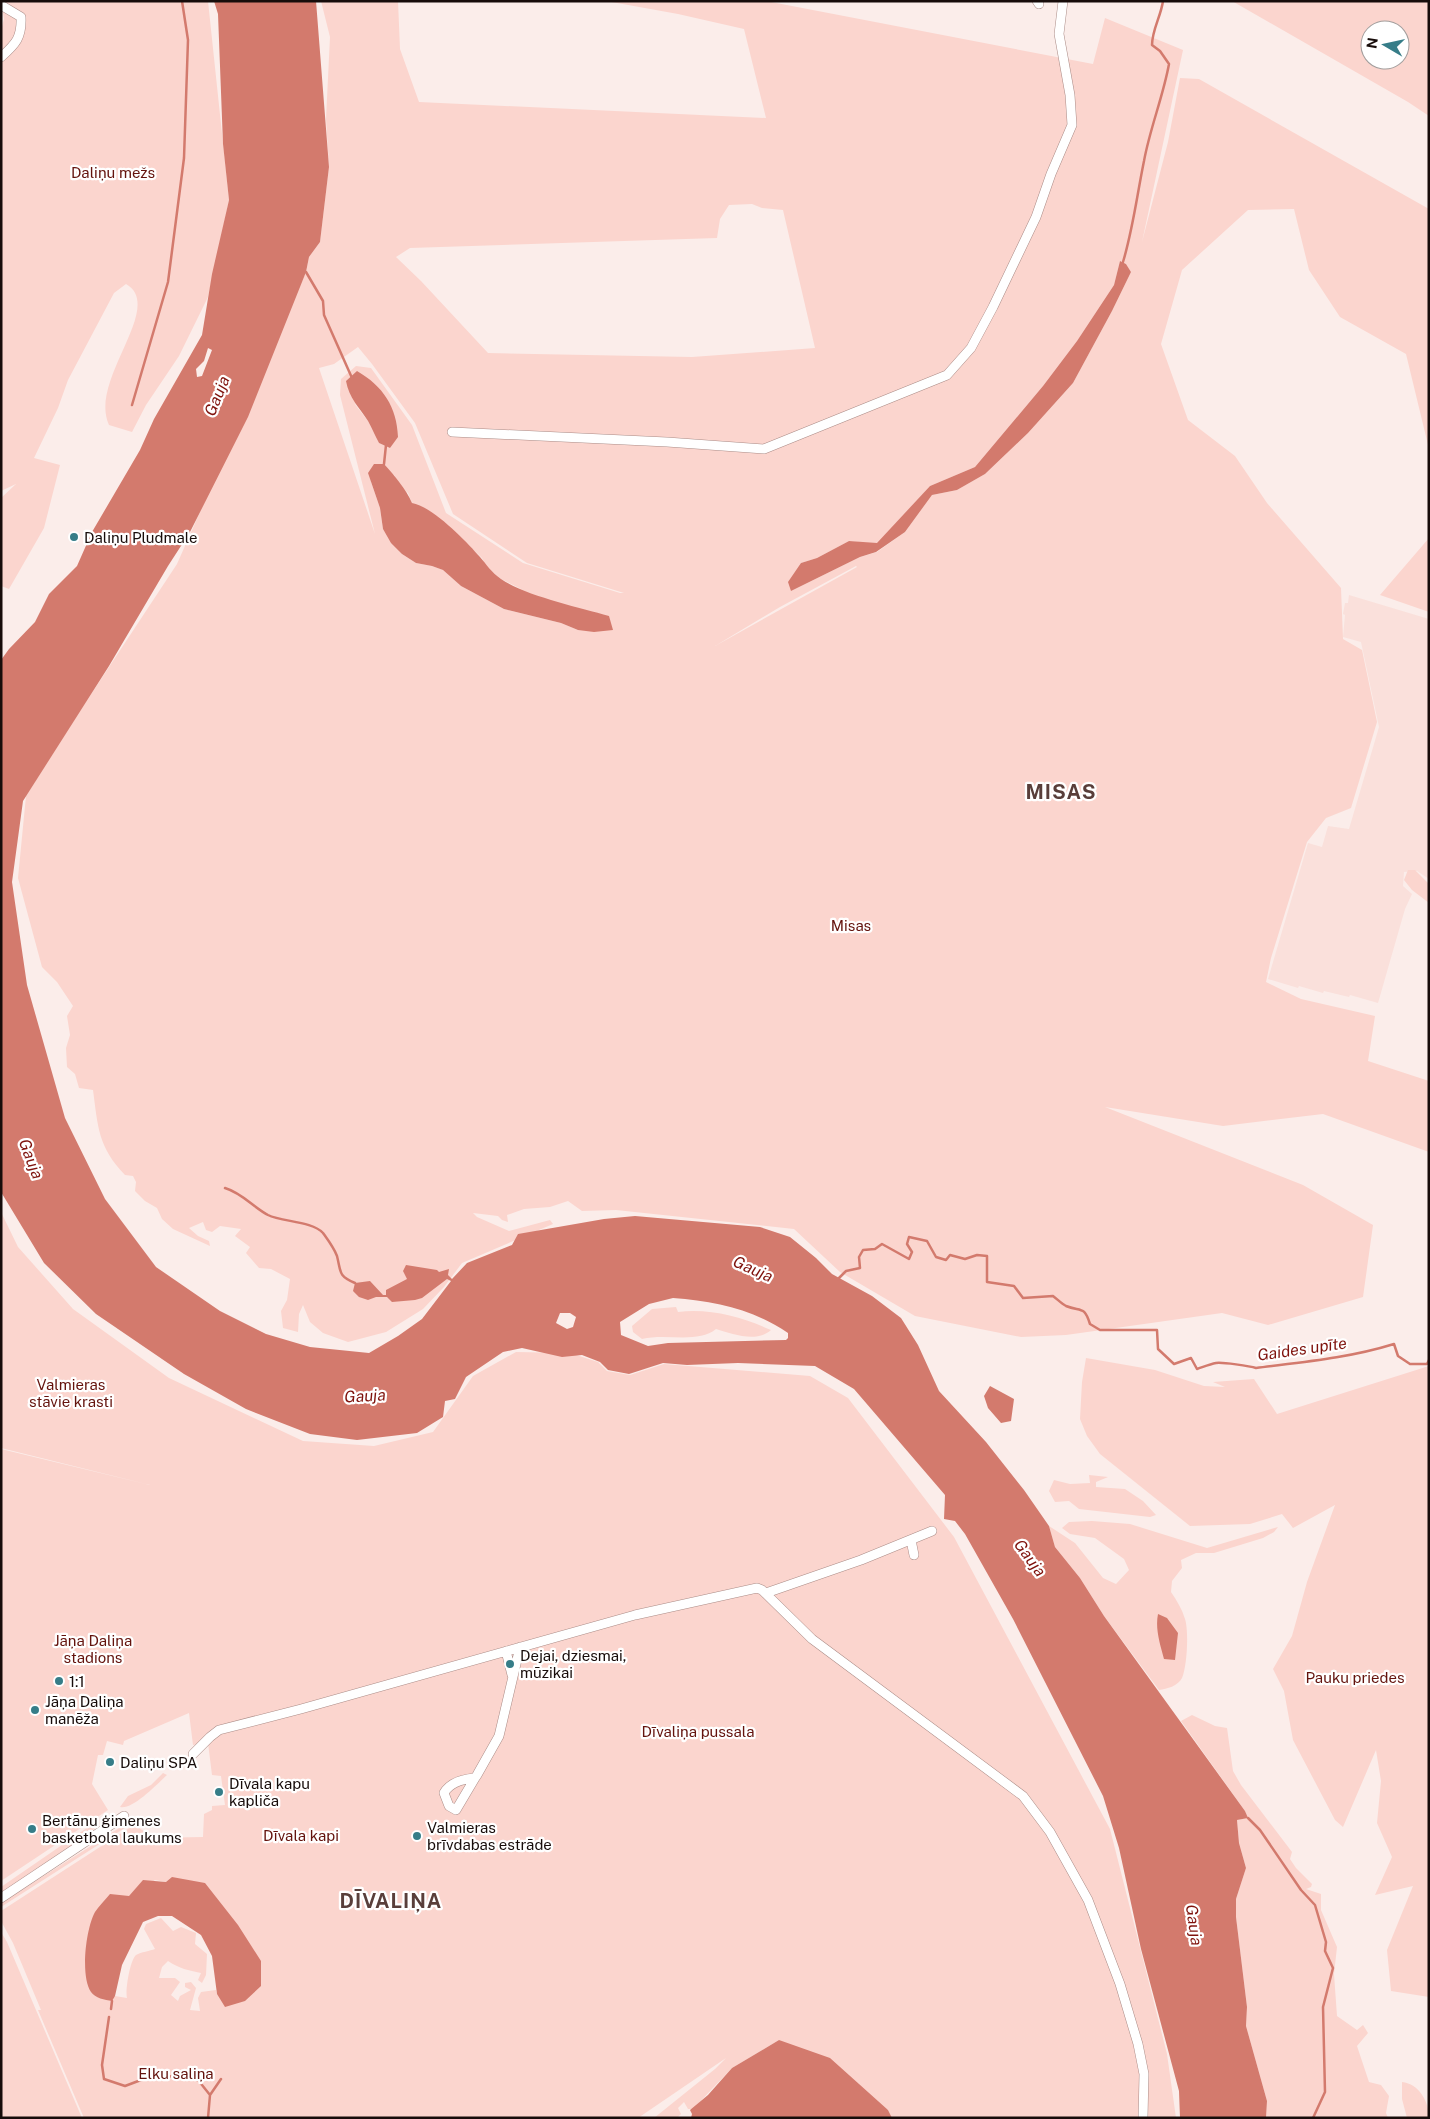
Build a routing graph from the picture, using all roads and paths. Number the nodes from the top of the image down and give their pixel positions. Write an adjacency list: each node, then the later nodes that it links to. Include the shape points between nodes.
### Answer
1 (1063, 1): 4 (street, via 1059,34 1072,125 1036,217 993,307 971,348 947,375 764,448)
2 (1, 5): 3 (street, via 21,17 22,31)
3 (1, 57)
4 (452, 432)
5 (932, 1531): 6 (street)
6 (910, 1540): 7 (street); 8 (street)
7 (914, 1555)
8 (766, 1593): 9 (street, via 757,1588 661,1608); 16 (street, via 812,1639 1023,1796 1050,1832 1088,1900 1120,1984 1144,2074)
9 (520, 1648): 10 (street); 11 (street)
10 (506, 1651): 11 (street); 12 (street, via 219,1730)
11 (513, 1678): 13 (street, via 499,1736)
12 (193, 1754)
13 (475, 1778)
14 (124, 1816): 15 (street)
15 (1, 1898)
16 (1143, 2118)

